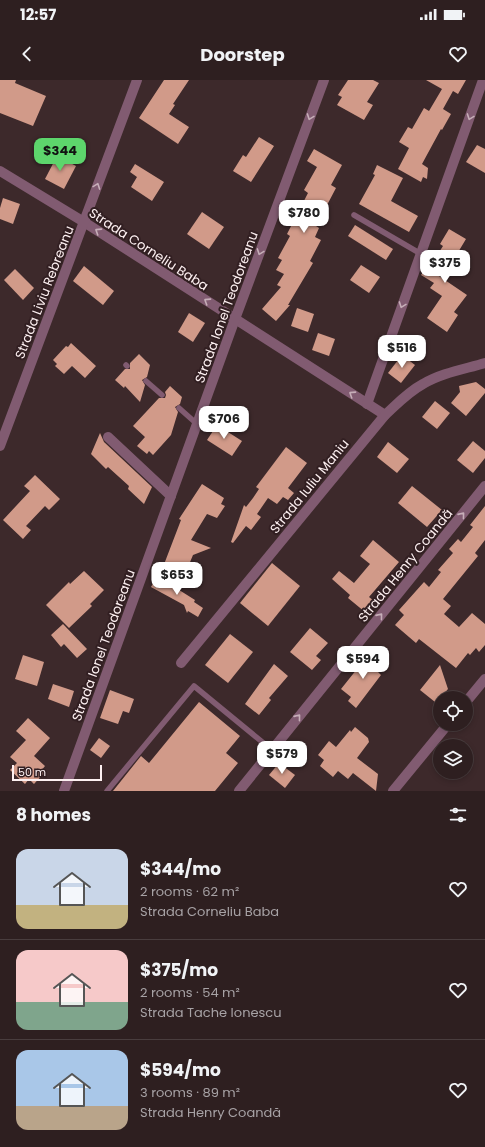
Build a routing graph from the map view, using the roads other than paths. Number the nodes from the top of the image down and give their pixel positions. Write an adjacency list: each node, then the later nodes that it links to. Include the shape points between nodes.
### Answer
1 (137, 80): 6 (street, Strada Liviu Rebreanu, one-way to 1)
2 (324, 80): 8 (street, Strada Ionel Teodoreanu, one-way to 8)
3 (483, 80): 7 (street, one-way to 7)
4 (0, 171): 6 (street, Strada Corneliu Baba)
5 (354, 214): 7 (lane)
6 (84, 222): 8 (street, Strada Corneliu Baba, one-way to 6); 17 (street, Strada Liviu Rebreanu)
7 (421, 254): 12 (street, one-way to 12)
8 (235, 319): 12 (street, Strada Corneliu Baba, one-way to 8); 15 (street, Strada Ionel Teodoreanu)
9 (485, 363): 14 (street, Strada Iuliu Maniu, via 424,383)
10 (146, 381): 11 (lane)
11 (162, 395)
12 (367, 404): 14 (street, Strada Corneliu Baba)
13 (179, 408): 15 (lane)
14 (385, 415): 20 (street, Strada Iuliu Maniu)
15 (197, 424): 19 (street, Strada Ionel Teodoreanu)
16 (108, 437): 19 (street)
17 (0, 446)
18 (485, 486): 24 (street, Strada Henry Coandă, one-way to 18)
19 (171, 496): 25 (street, Strada Ionel Teodoreanu)
20 (181, 663)
21 (485, 679): 22 (street)
22 (473, 694)
23 (442, 731): 28 (street)
24 (272, 750): 26 (lane, via 194,686); 27 (street, Strada Henry Coandă)
25 (64, 791)
26 (107, 791)
27 (239, 791)
28 (393, 791)

